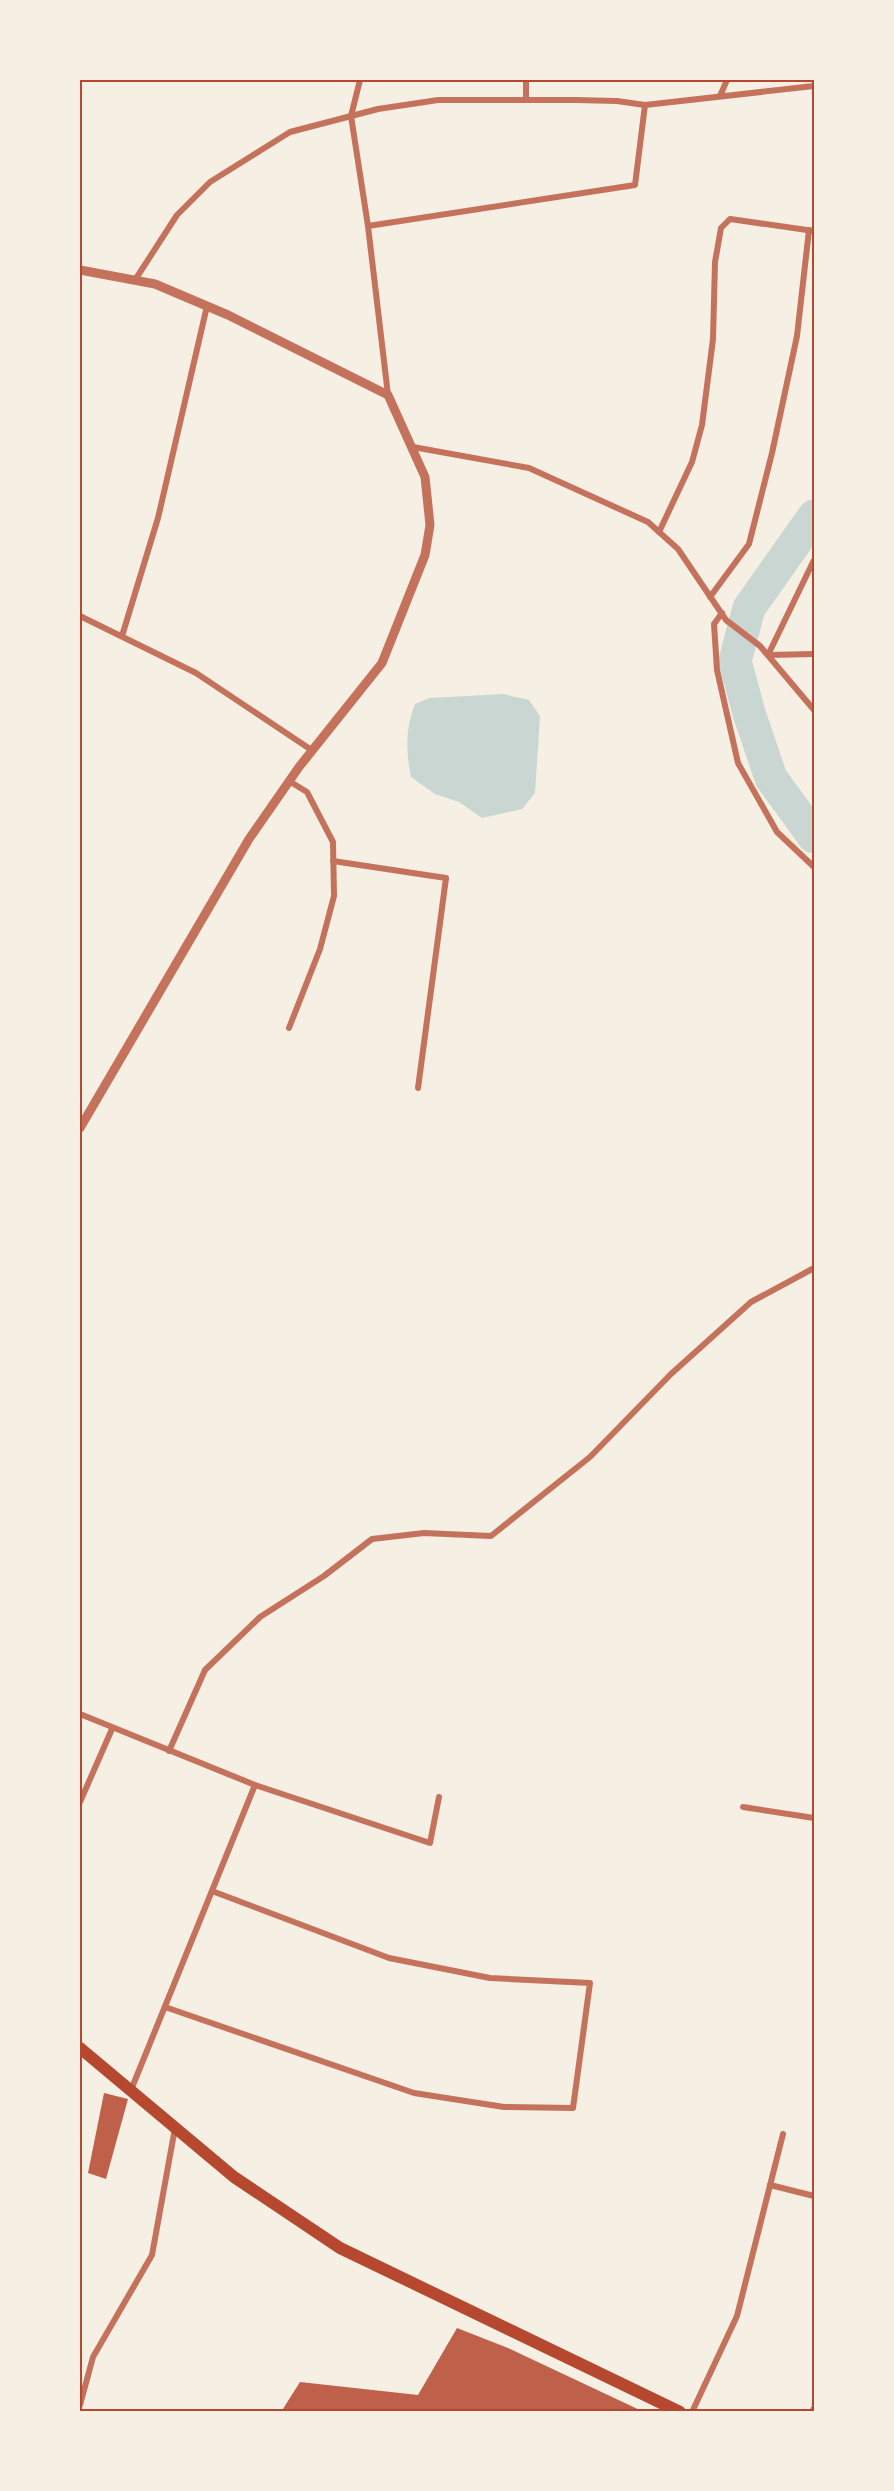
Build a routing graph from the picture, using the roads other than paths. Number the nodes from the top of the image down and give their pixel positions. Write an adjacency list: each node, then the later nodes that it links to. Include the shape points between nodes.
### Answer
1 (360, 80): 8 (street)
2 (526, 80): 6 (street)
3 (727, 80): 5 (street)
4 (814, 86): 5 (street)
5 (720, 96): 7 (street)
6 (526, 99): 7 (street); 8 (street, via 438,100)
7 (645, 105): 9 (street, via 635,185)
8 (351, 116): 9 (street); 12 (street, via 290,132 210,182 177,215)
9 (368, 226): 14 (street)
10 (812, 230): 16 (street, via 730,219 721,228 702,425 692,462); 18 (street, via 797,336 749,544)
11 (80, 270): 12 (street)
12 (135, 280): 13 (street, via 155,284)
13 (207, 306): 14 (street); 21 (street, via 158,518)
14 (388, 395): 15 (street)
15 (413, 447): 16 (street, via 529,468 648,522); 25 (street, via 425,477 430,525 425,555 382,663)
16 (659, 532): 18 (street, via 678,549)
17 (814, 560): 23 (street)
18 (711, 597): 19 (street)
19 (722, 613): 23 (street); 28 (street, via 714,624 717,670 738,763 777,832)
20 (80, 616): 21 (street)
21 (122, 636): 25 (street, via 196,673)
22 (814, 654): 23 (street)
23 (768, 655): 24 (street)
24 (814, 711)
25 (313, 751): 26 (street)
26 (289, 782): 27 (street, via 307,792 333,842); 31 (street, via 249,839)
27 (333, 861): 29 (street, via 334,896 320,949); 30 (street, via 446,878)
28 (814, 867)
29 (289, 1028)
30 (418, 1088)
31 (80, 1128)
32 (814, 1268): 35 (street, via 752,1302 671,1374 591,1457 491,1536 424,1533 372,1539 260,1617 205,1670)
33 (80, 1714): 34 (street)
34 (112, 1729): 35 (street); 38 (street)
35 (169, 1751): 36 (street)
36 (255, 1785): 37 (street, via 430,1843); 41 (street)
37 (439, 1797)
38 (80, 1802)
39 (742, 1807): 40 (street)
40 (814, 1818)
41 (212, 1891): 42 (street); 42 (street, via 389,1958 490,1978 590,1983 573,2109 504,2107 414,2093)
42 (165, 2007): 44 (street)
43 (80, 2048): 44 (main road)
44 (131, 2091): 45 (main road)
45 (175, 2128): 49 (street, via 152,2255 93,2357); 50 (main road, via 234,2177 340,2248)
46 (783, 2134): 47 (street)
47 (770, 2185): 48 (street); 51 (street, via 737,2316)
48 (814, 2196)
49 (80, 2405)
50 (680, 2412)
51 (692, 2412)

